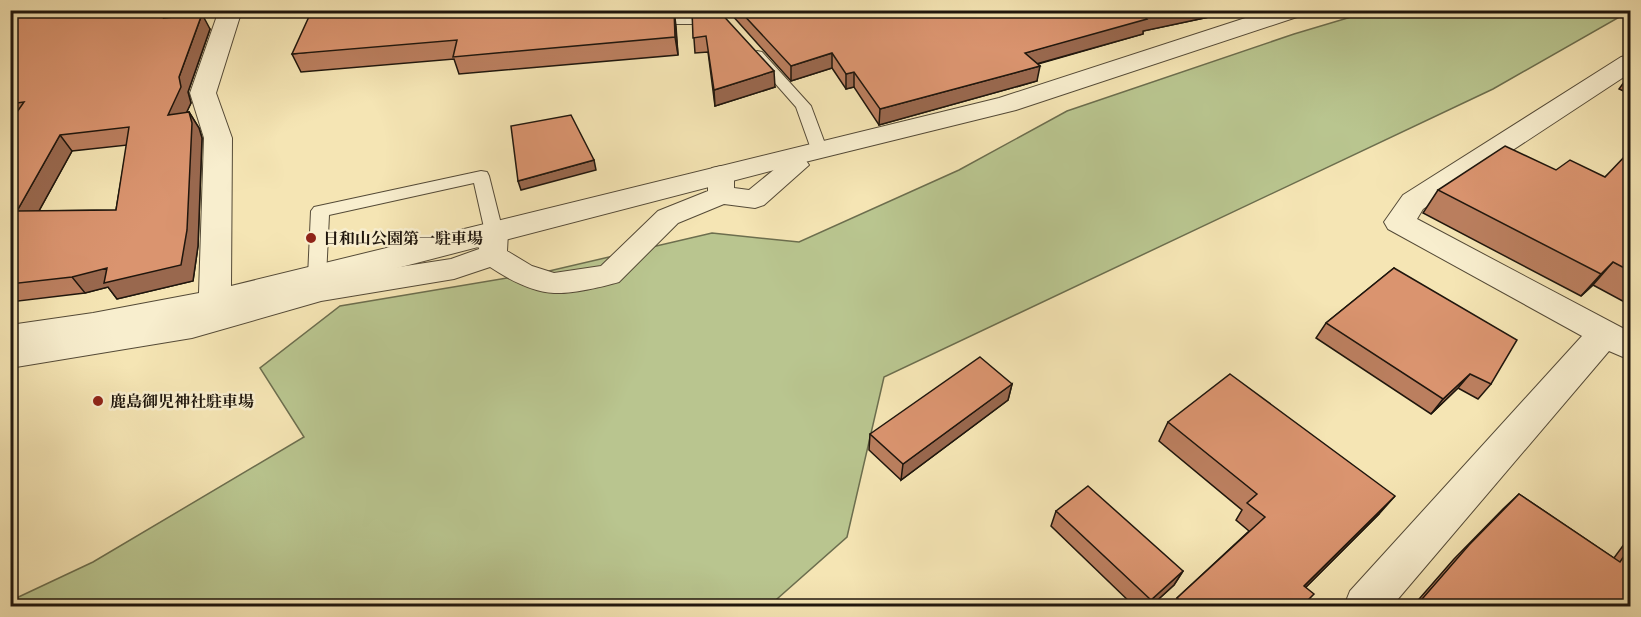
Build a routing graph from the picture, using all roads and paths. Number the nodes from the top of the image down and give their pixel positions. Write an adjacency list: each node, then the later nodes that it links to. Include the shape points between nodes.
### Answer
1 (231, 10): 11 (street, via 203,93 218,138)
2 (615, 10): 4 (lane, via 661,20)
3 (1295, 10): 7 (street, via 1007,104)
4 (727, 19)
5 (747, 45): 7 (lane, via 803,105)
6 (1630, 62): 14 (street, via 1413,202 1399,222)
7 (808, 157): 8 (street)
8 (721, 185): 9 (street); 9 (street, via 668,217 609,275 554,283 522,274)
9 (494, 244): 10 (street); 10 (lane, via 481,176 320,211); 12 (street, via 454,269 321,290)
10 (317, 278): 11 (street)
11 (214, 302): 12 (street); 13 (street, via 93,327)
12 (192, 327): 15 (street)
13 (10, 338)
14 (1618, 340): 16 (street)
15 (10, 356)
16 (1365, 606)

